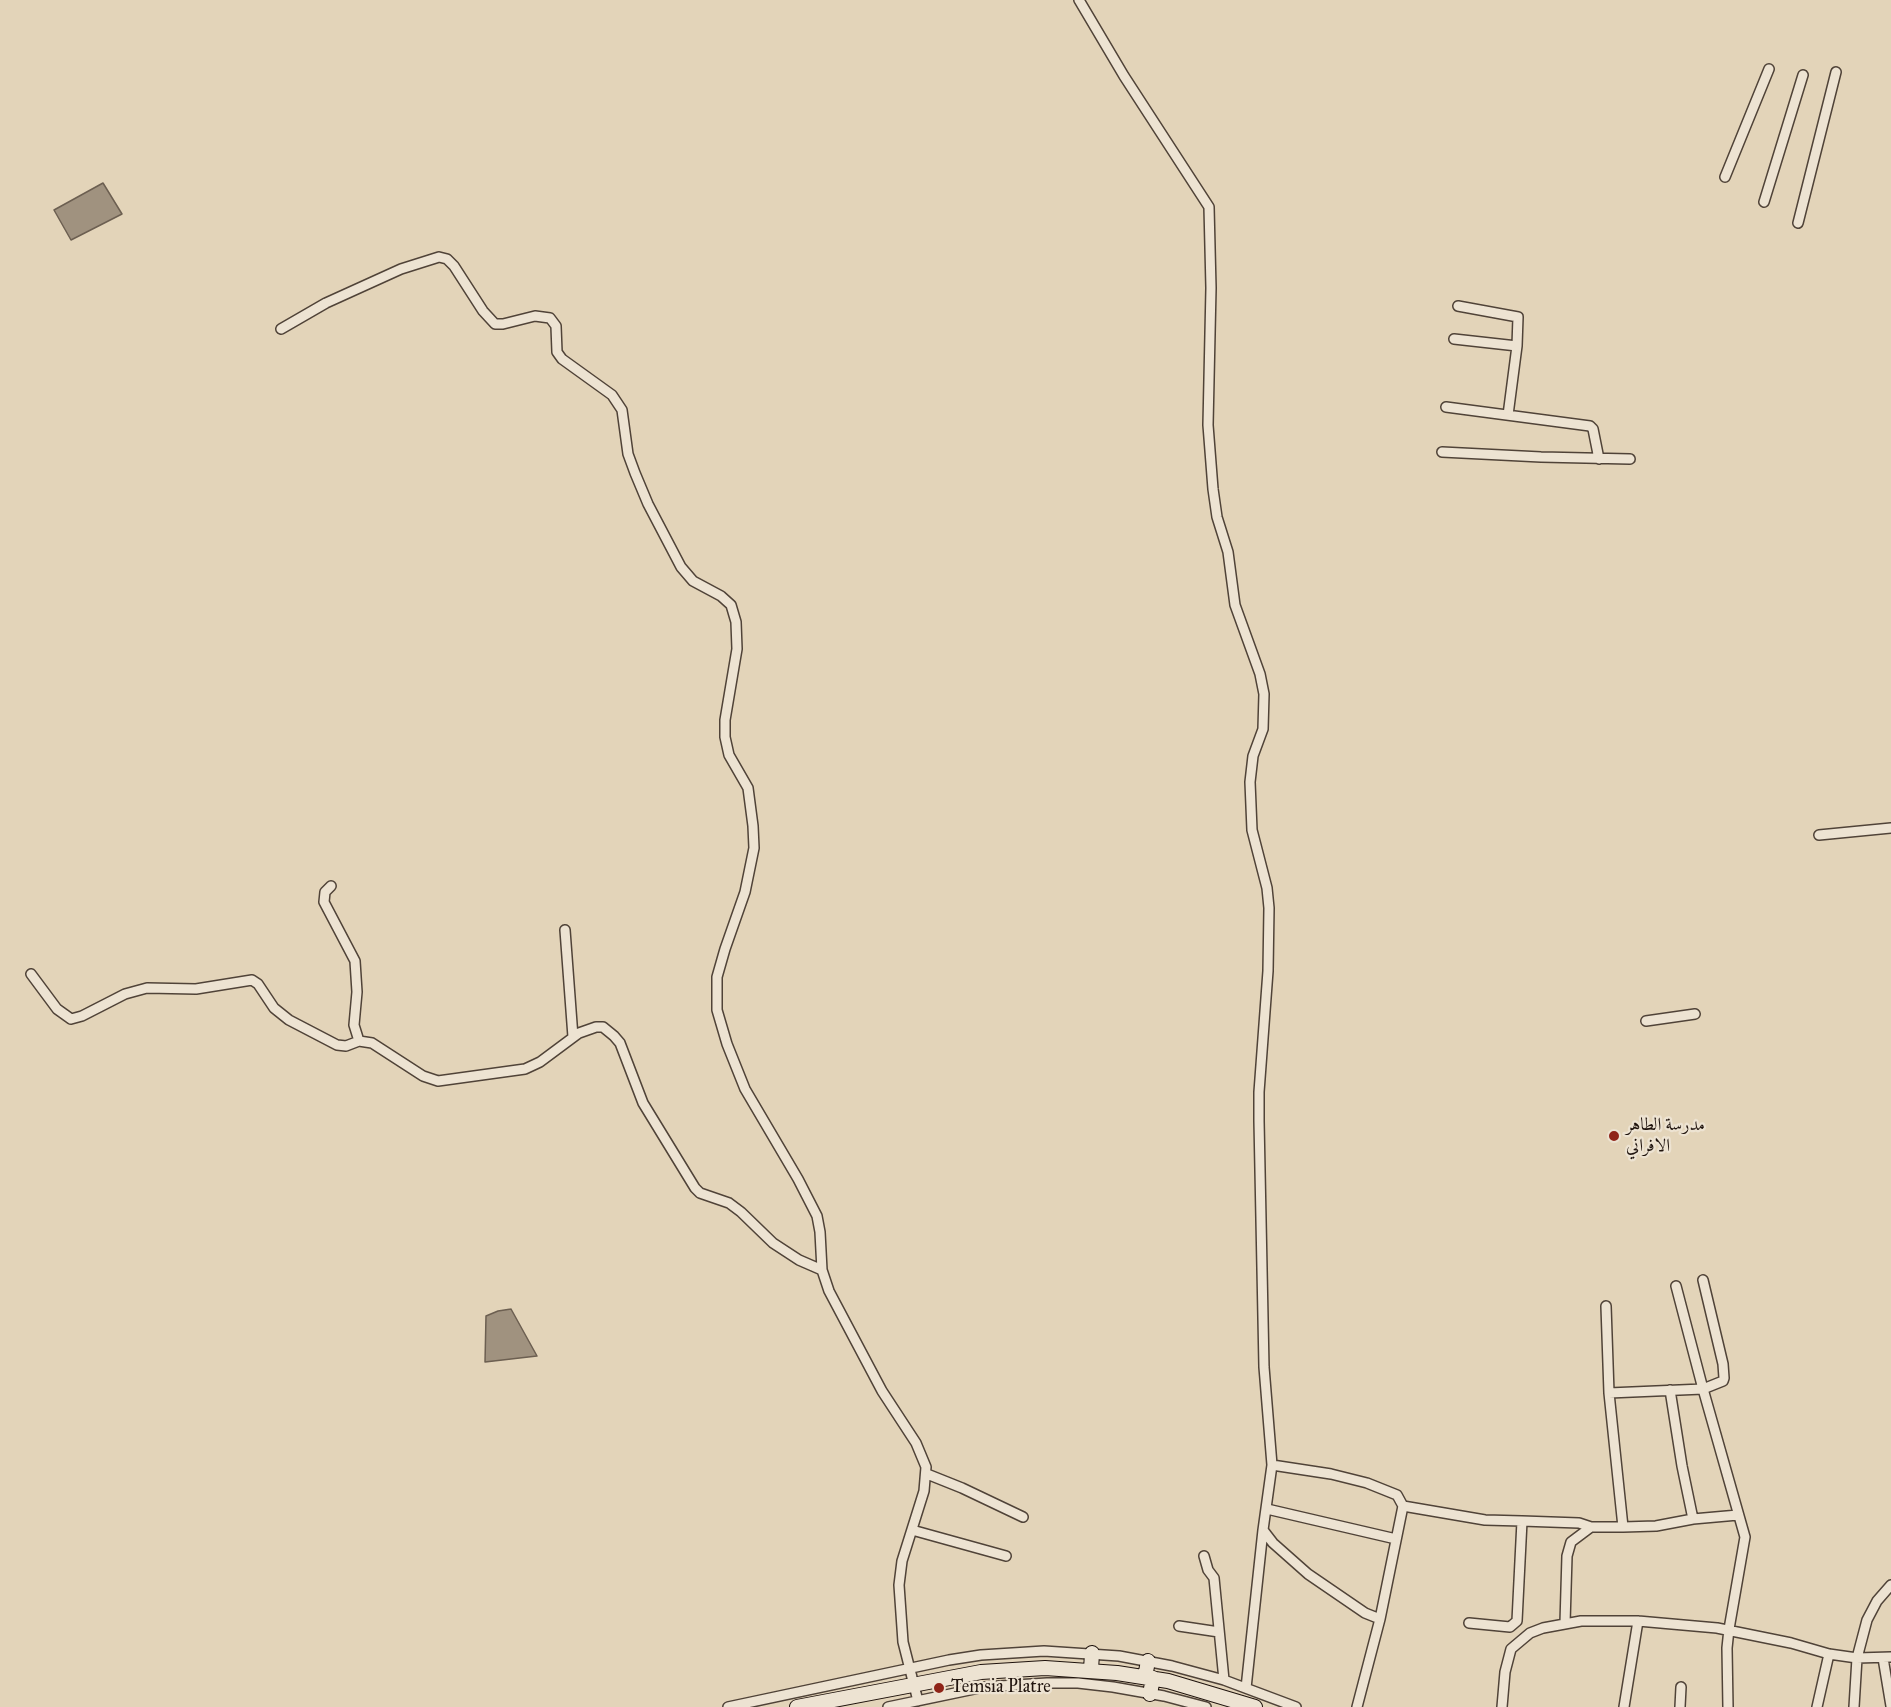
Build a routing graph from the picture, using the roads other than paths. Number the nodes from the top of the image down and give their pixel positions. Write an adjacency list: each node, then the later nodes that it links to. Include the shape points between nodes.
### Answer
1 (1079, 0): 33 (street, via 1209,207 1208,425 1213,489 1235,605 1264,694 1263,729 1253,756 1250,782 1252,830 1268,897 1259,1121 1264,1367)
2 (1769, 69): 5 (street)
3 (1836, 72): 7 (street)
4 (1803, 75): 6 (street)
5 (1725, 177)
6 (1764, 202)
7 (1798, 223)
8 (1458, 306): 11 (street, via 1518,316)
9 (281, 329): 26 (street, via 326,303 401,269 444,258 454,266 495,324 536,316 552,320 556,326 556,352 612,396 622,410 628,454 635,473 681,567 693,581 728,602 735,615 736,656 725,737 729,755 748,788 754,848 746,892 717,977 717,1010 746,1089 817,1216)
10 (1454, 339): 11 (street)
11 (1517, 346): 13 (street)
12 (1446, 407): 13 (street)
13 (1508, 415): 15 (street, via 1590,426)
14 (1442, 452): 15 (street)
15 (1599, 459): 16 (street)
16 (1630, 459)
17 (1891, 828): 18 (street)
18 (1819, 835)
19 (331, 886): 25 (street, via 325,892 324,902 352,952 356,967 354,1021)
20 (565, 930): 24 (street)
21 (31, 974): 25 (street, via 57,1009 70,1019 147,988 196,989 252,980 283,1017 337,1045)
22 (1695, 1014): 23 (street)
23 (1646, 1021)
24 (573, 1036): 25 (street, via 533,1066 438,1081 423,1076 372,1043); 26 (street, via 596,1027 614,1035 643,1103 694,1188 729,1203 773,1243)
25 (359, 1041)
26 (822, 1270): 34 (street, via 834,1301 882,1391 923,1458)
27 (1703, 1280): 30 (street, via 1724,1378)
28 (1677, 1286): 30 (street)
29 (1606, 1306): 32 (street)
30 (1703, 1389): 31 (street); 37 (street)
31 (1670, 1390): 32 (street); 39 (street)
32 (1609, 1394): 42 (street)
33 (1272, 1465): 35 (street, via 1367,1483 1397,1496); 36 (street)
34 (927, 1474): 38 (street); 43 (street)
35 (1403, 1506): 40 (street, via 1485,1520); 45 (street)
36 (1267, 1509): 44 (street); 45 (street)
37 (1738, 1515): 39 (street); 54 (street, via 1745,1537)
38 (1023, 1517)
39 (1693, 1519): 42 (street)
40 (1522, 1521): 41 (street); 51 (street, via 1516,1621 1510,1627)
41 (1591, 1527): 42 (street); 52 (street, via 1568,1547)
42 (1623, 1527)
43 (912, 1530): 46 (street); 61 (street, via 899,1585 900,1624)
44 (1263, 1530): 49 (street, via 1308,1574); 67 (street)
45 (1396, 1539): 49 (street)
46 (1006, 1556)
47 (1204, 1556): 55 (street, via 1214,1578)
48 (1891, 1585): 58 (street, via 1873,1608)
49 (1380, 1619): 79 (street)
50 (1638, 1621): 52 (street); 54 (street); 81 (street)
51 (1469, 1623)
52 (1565, 1623): 80 (street, via 1530,1633 1511,1649)
53 (1179, 1626): 55 (street)
54 (1729, 1629): 57 (street); 83 (street)
55 (1219, 1632): 64 (street)
56 (1092, 1653): 60 (street); 61 (street, via 981,1655); 62 (main road)
57 (1829, 1654): 58 (street); 84 (street)
58 (1857, 1658): 59 (street); 85 (street)
59 (1887, 1658): 71 (street)
60 (1148, 1661): 63 (main road); 64 (street)
61 (909, 1667): 65 (street); 72 (street)
62 (1091, 1670): 63 (main road); 65 (main road, via 1014,1669)
63 (1149, 1677): 68 (main road); 77 (main road)
64 (1224, 1680): 67 (street)
65 (914, 1684): 69 (street); 73 (main road)
66 (1681, 1687): 82 (street)
67 (1246, 1688): 78 (street)
68 (1157, 1695): 69 (street, via 1078,1683 1037,1683); 75 (street); 76 (street)
69 (918, 1701): 70 (street)
70 (900, 1706): 74 (street)
71 (1891, 1706)
72 (728, 1707)
73 (797, 1707)
74 (888, 1707)
75 (1161, 1707)
76 (1206, 1707)
77 (1255, 1707)
78 (1296, 1707)
79 (1357, 1707)
80 (1502, 1707)
81 (1624, 1707)
82 (1680, 1707)
83 (1728, 1707)
84 (1817, 1707)
85 (1854, 1707)

